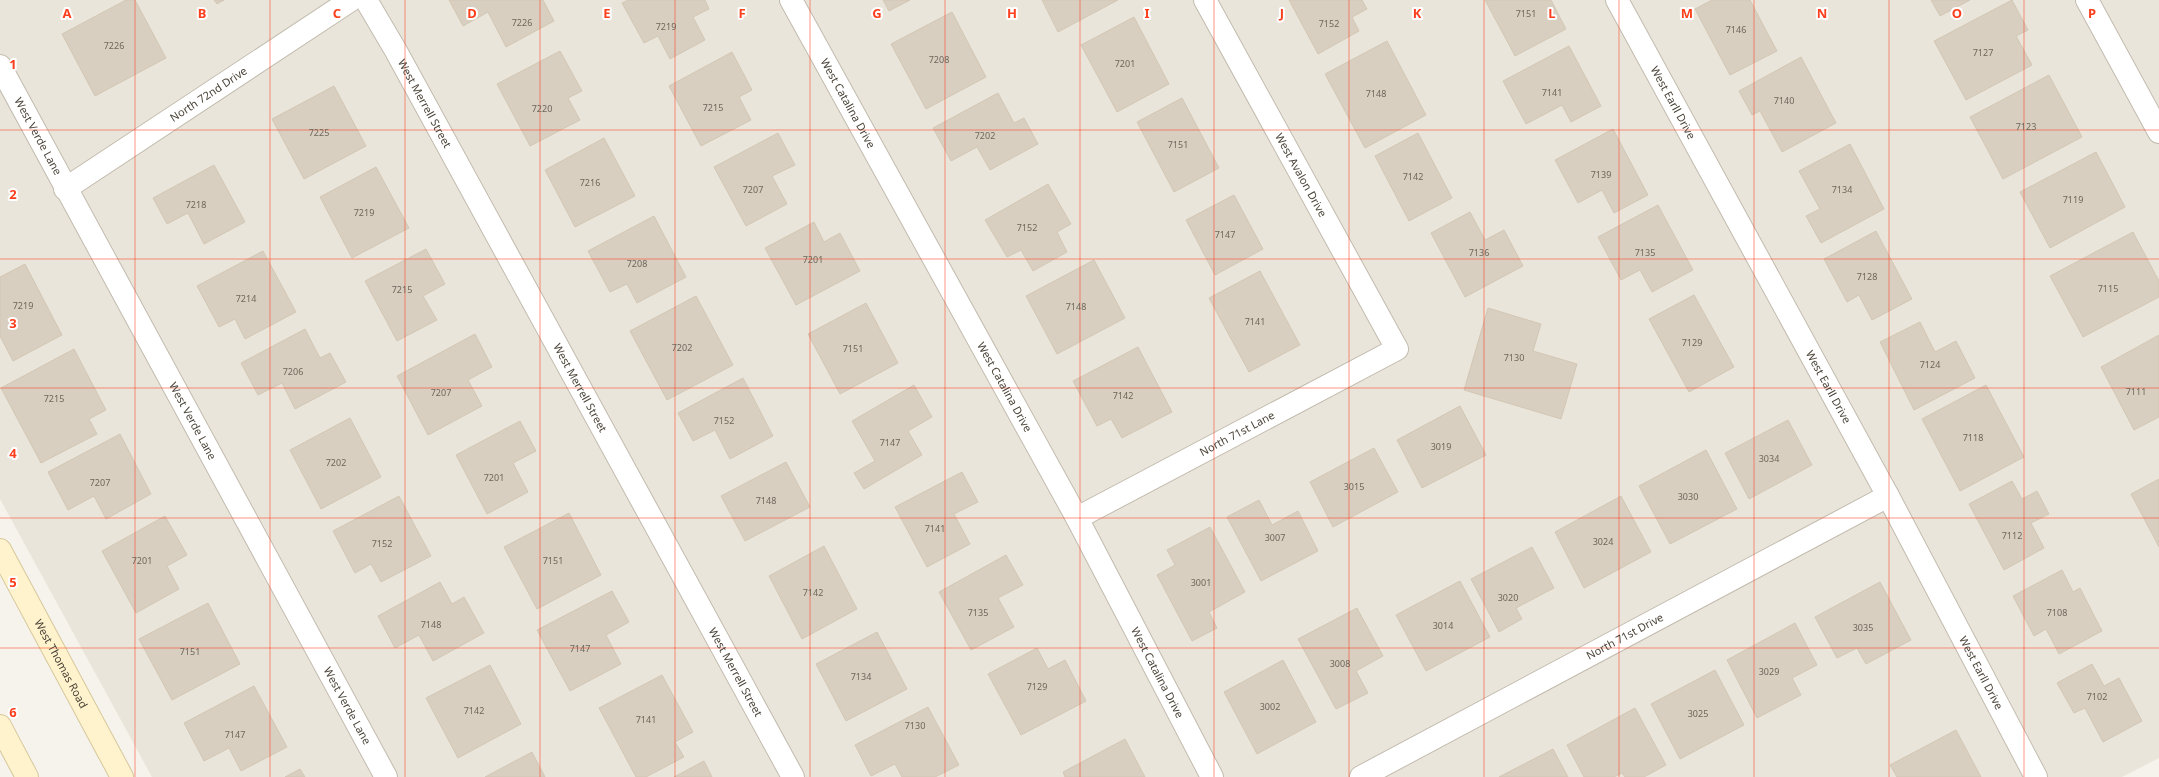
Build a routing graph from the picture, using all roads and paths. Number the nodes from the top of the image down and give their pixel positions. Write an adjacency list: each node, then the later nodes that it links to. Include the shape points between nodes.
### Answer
1 (351, 0): 9 (street, North 72nd Drive)
2 (366, 0): 18 (street, West Merrell Street)
3 (791, 0): 12 (street, West Catalina Drive)
4 (1205, 0): 10 (street, West Avalon Drive)
5 (1617, 0): 11 (street, West Earll Drive)
6 (2087, 0): 8 (street)
7 (0, 66): 9 (street, West Verde Lane)
8 (2159, 132)
9 (65, 189): 17 (street, West Verde Lane)
10 (1397, 349): 12 (street, North 71st Lane)
11 (1888, 496): 20 (street, North 71st Drive); 21 (street, West Earll Drive)
12 (1077, 518): 19 (street, West Catalina Drive)
13 (0, 550): 16 (main road, West Thomas Road)
14 (0, 726): 15 (main road)
15 (27, 777)
16 (122, 777)
17 (386, 777)
18 (793, 777)
19 (1212, 777)
20 (1361, 777)
21 (2036, 777)

